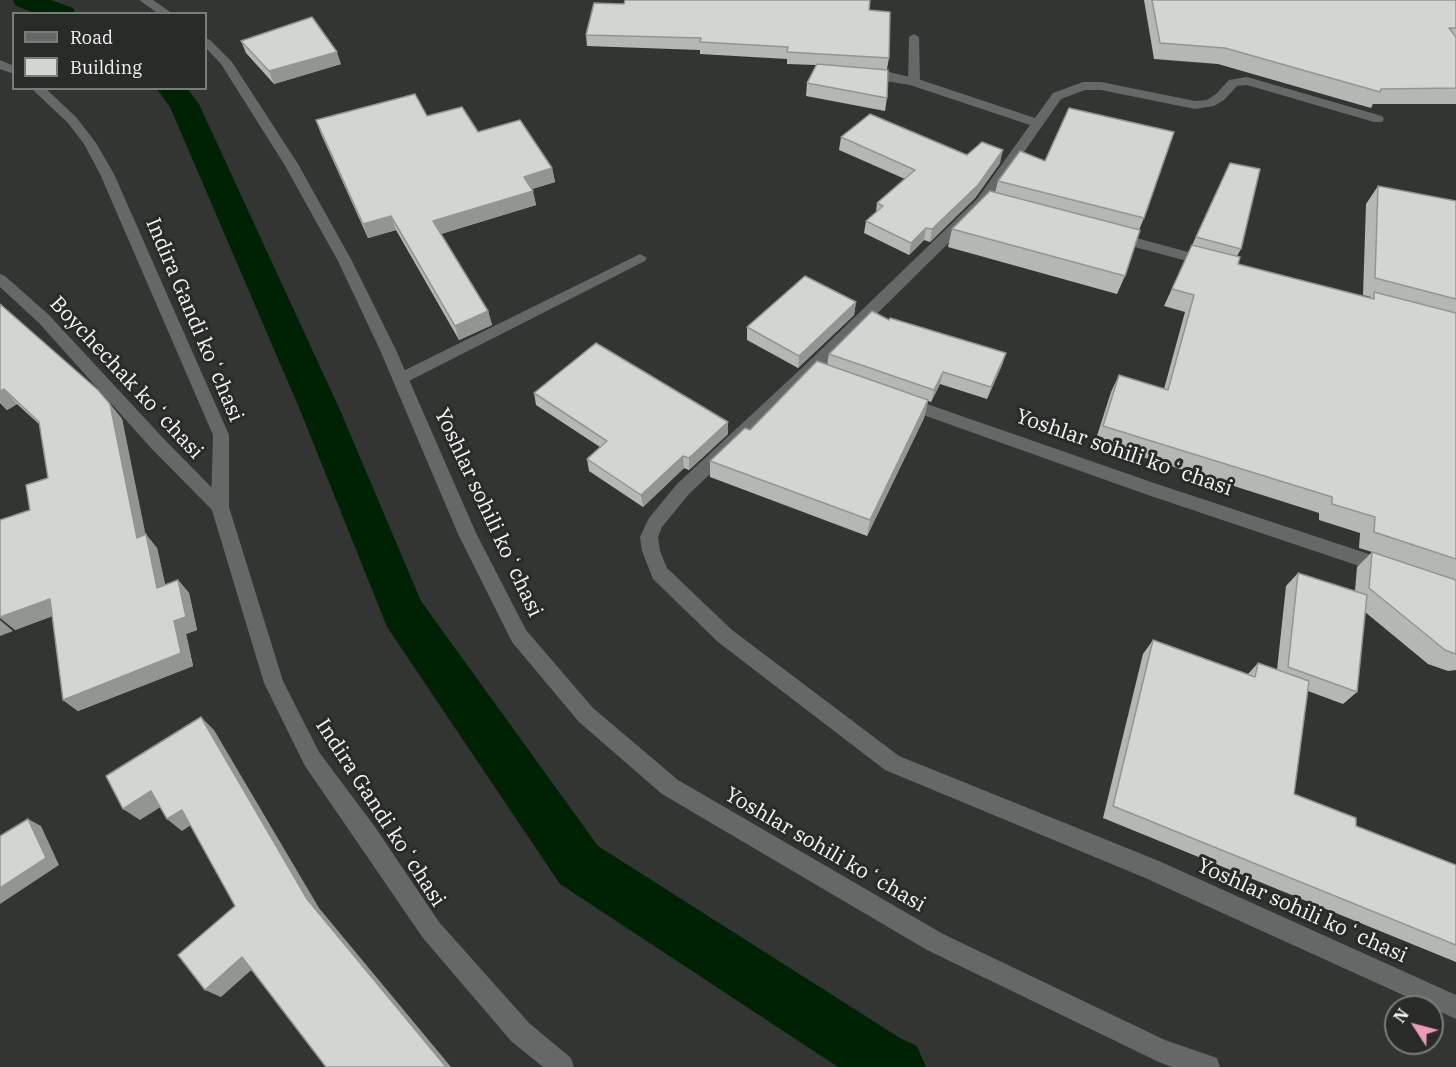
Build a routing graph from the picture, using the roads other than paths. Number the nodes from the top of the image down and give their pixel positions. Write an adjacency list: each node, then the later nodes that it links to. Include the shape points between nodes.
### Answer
1 (145, 0): 2 (street)
2 (165, 12)
3 (914, 37): 6 (lane)
4 (207, 43): 16 (street, Yoshlar sohili koʻchasi, via 226,62 291,164 345,261)
5 (843, 73): 6 (street)
6 (914, 82): 9 (street)
7 (39, 90): 18 (street, Indira Gandi koʻchasi, via 90,143 221,435)
8 (1378, 119): 9 (street, Yoshlar sohili koʻchasi, via 1247,81 1233,83 1210,103 1195,105 1101,86 1083,86 1058,96)
9 (1038, 123): 14 (street, Yoshlar sohili koʻchasi, via 988,204)
10 (1097, 233): 12 (street)
11 (639, 258): 16 (lane)
12 (1225, 266)
13 (0, 279): 18 (street, Boychechak koʻchasi, via 44,319)
14 (811, 369): 15 (street); 20 (street, Yoshlar sohili koʻchasi, via 683,489 655,523 649,537 660,573 725,636 892,763 1151,869)
15 (833, 377)
16 (400, 379): 22 (street, Yoshlar sohili koʻchasi, via 467,534 519,636 586,715 670,787 935,942 1161,1051)
17 (888, 396): 19 (street, Yoshlar sohili koʻchasi)
18 (220, 507): 21 (street, Indira Gandi koʻchasi, via 274,683 312,759 431,930 520,1032)
19 (1400, 571)
20 (1456, 1007)
21 (562, 1067)
22 (1208, 1067)

